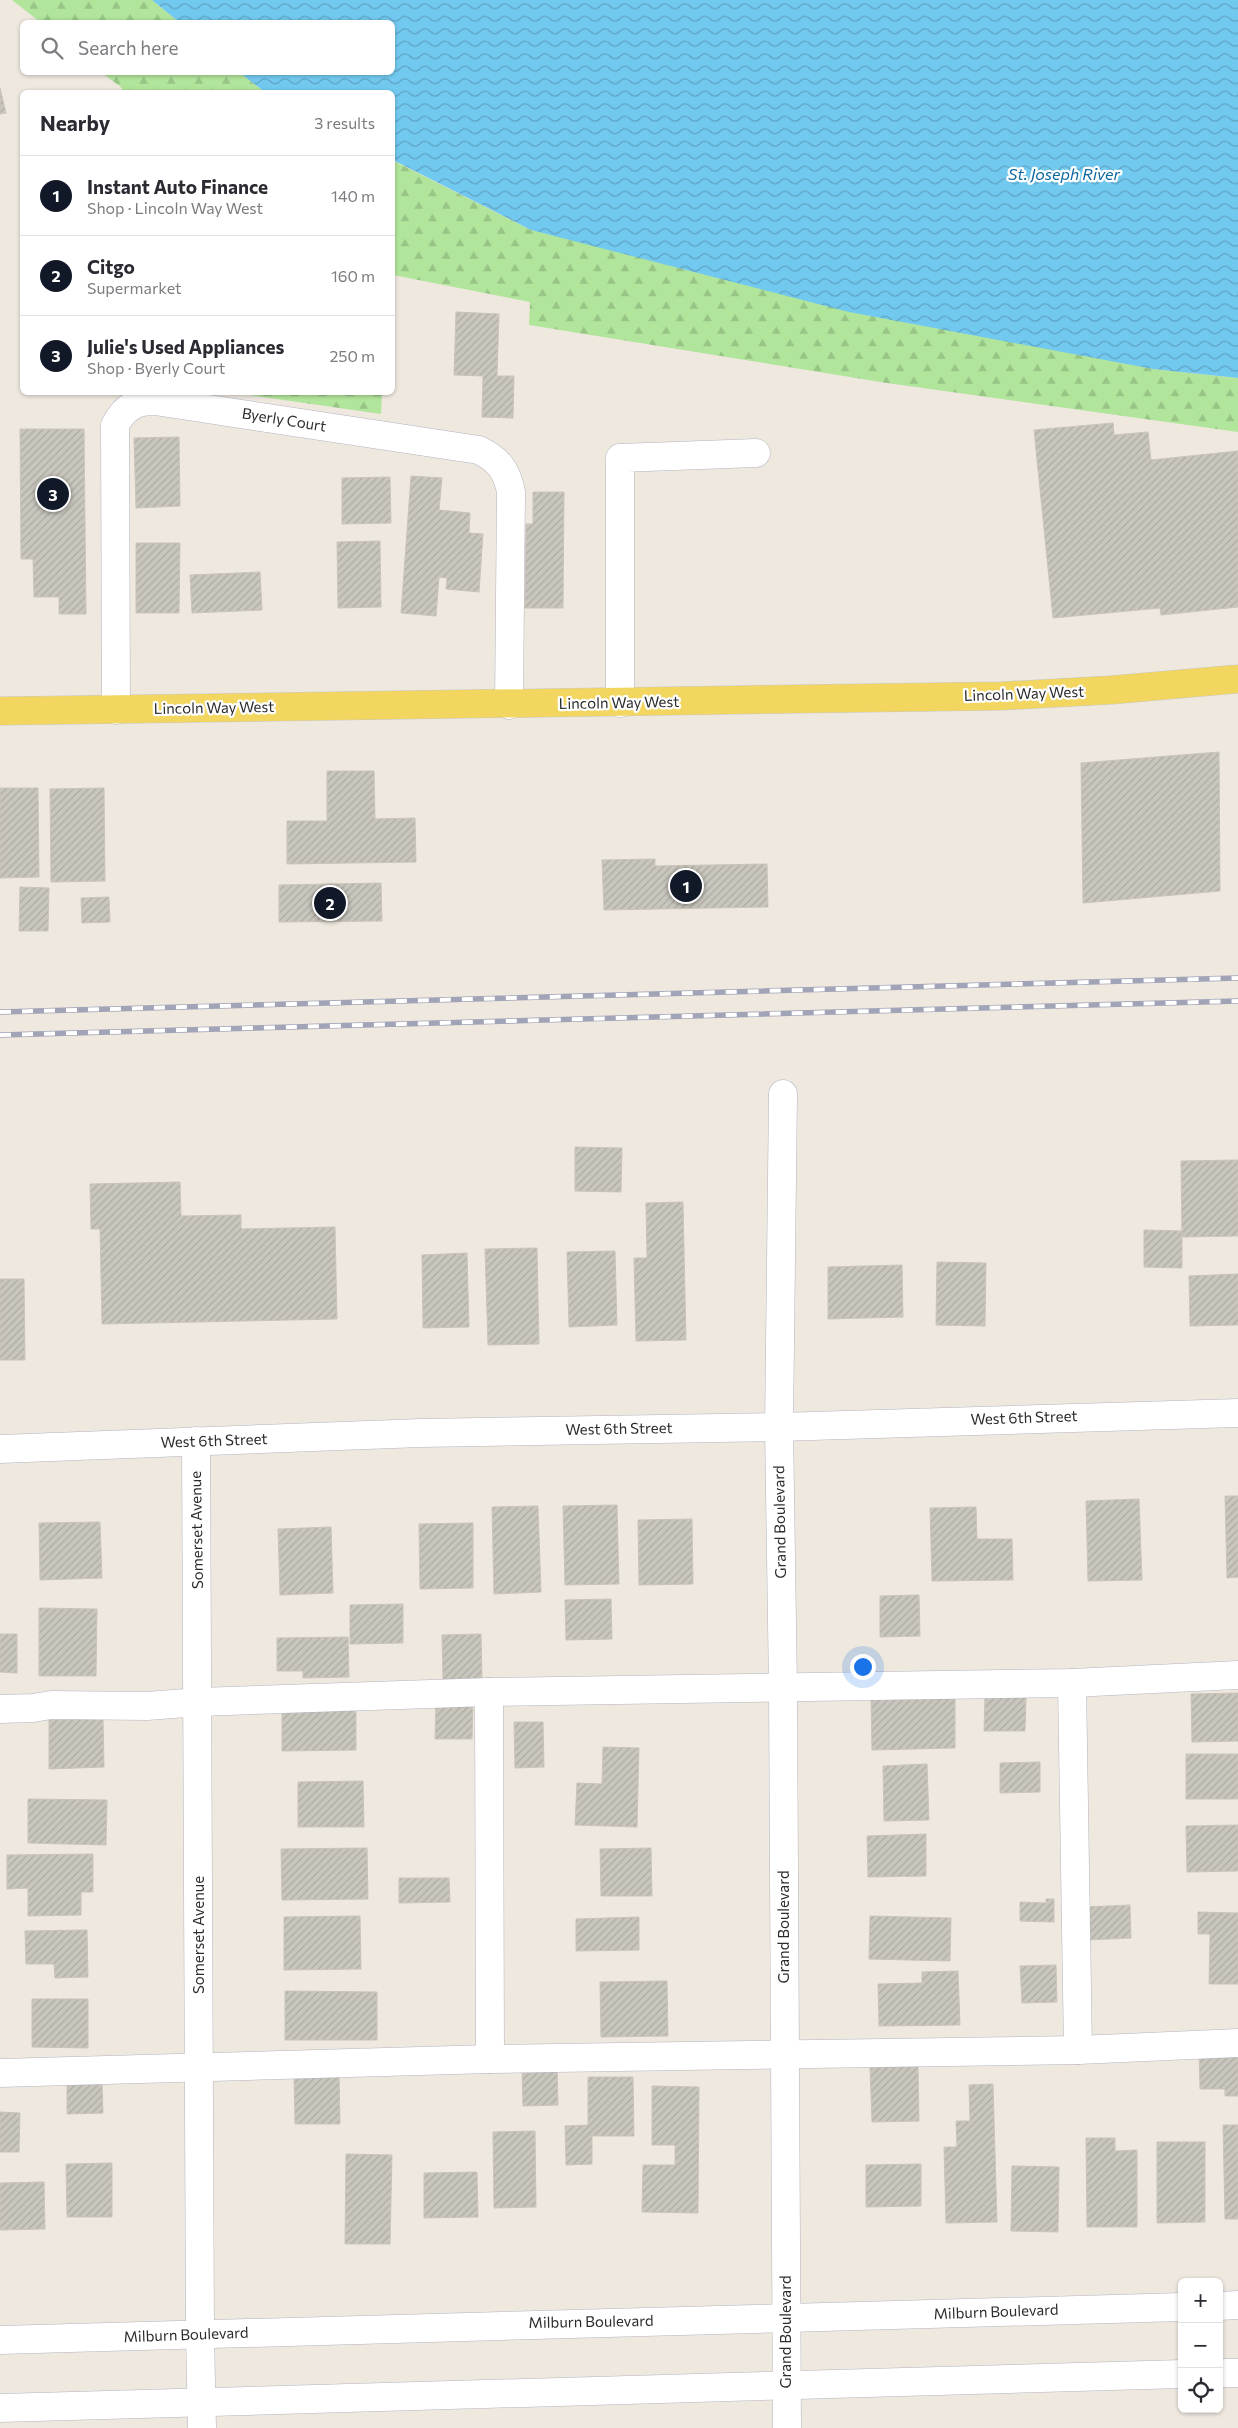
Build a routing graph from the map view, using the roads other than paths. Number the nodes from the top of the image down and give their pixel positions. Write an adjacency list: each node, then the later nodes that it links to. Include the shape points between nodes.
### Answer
1 (756, 453): 3 (street, via 620,458)
2 (1238, 679): 3 (main road, Lincoln Way West, via 1000,696)
3 (620, 703): 4 (main road, Lincoln Way West)
4 (509, 704): 5 (main road, Lincoln Way West); 5 (street, Byerly Court, via 511,492 502,465 492,456 479,450 141,401 121,414 116,425)
5 (116, 710): 6 (main road, Lincoln Way West)
6 (0, 711)
7 (783, 1094): 9 (street, Grand Boulevard)
8 (1238, 1413): 9 (street, West 6th Street)
9 (779, 1426): 10 (street, West 6th Street); 14 (street, Grand Boulevard)
10 (196, 1441): 11 (street, West 6th Street); 16 (street, Somerset Avenue)
11 (0, 1449)
12 (1238, 1675): 13 (street)
13 (1072, 1683): 14 (street); 19 (street)
14 (783, 1688): 15 (street); 20 (street, Grand Boulevard)
15 (489, 1692): 16 (street); 21 (street)
16 (199, 1702): 17 (street); 22 (street, Somerset Avenue)
17 (0, 1709)
18 (1238, 2043): 19 (street)
19 (1078, 2050): 20 (street)
20 (784, 2055): 21 (street); 27 (street, Grand Boulevard)
21 (490, 2059): 22 (street)
22 (199, 2069): 23 (street); 28 (street, Somerset Avenue)
23 (0, 2073)
24 (1238, 2305): 25 (street)
25 (1223, 2306)
26 (1178, 2307): 27 (street, Milburn Boulevard)
27 (787, 2318): 28 (street, Milburn Boulevard); 33 (street, Grand Boulevard)
28 (200, 2335): 29 (street, Milburn Boulevard); 35 (street, Somerset Avenue)
29 (0, 2340)
30 (1223, 2373): 31 (street)
31 (1238, 2373)
32 (1178, 2374): 33 (street)
33 (786, 2385): 35 (street); 36 (street, Grand Boulevard)
34 (0, 2408): 35 (street)
35 (202, 2415)
36 (787, 2428)

